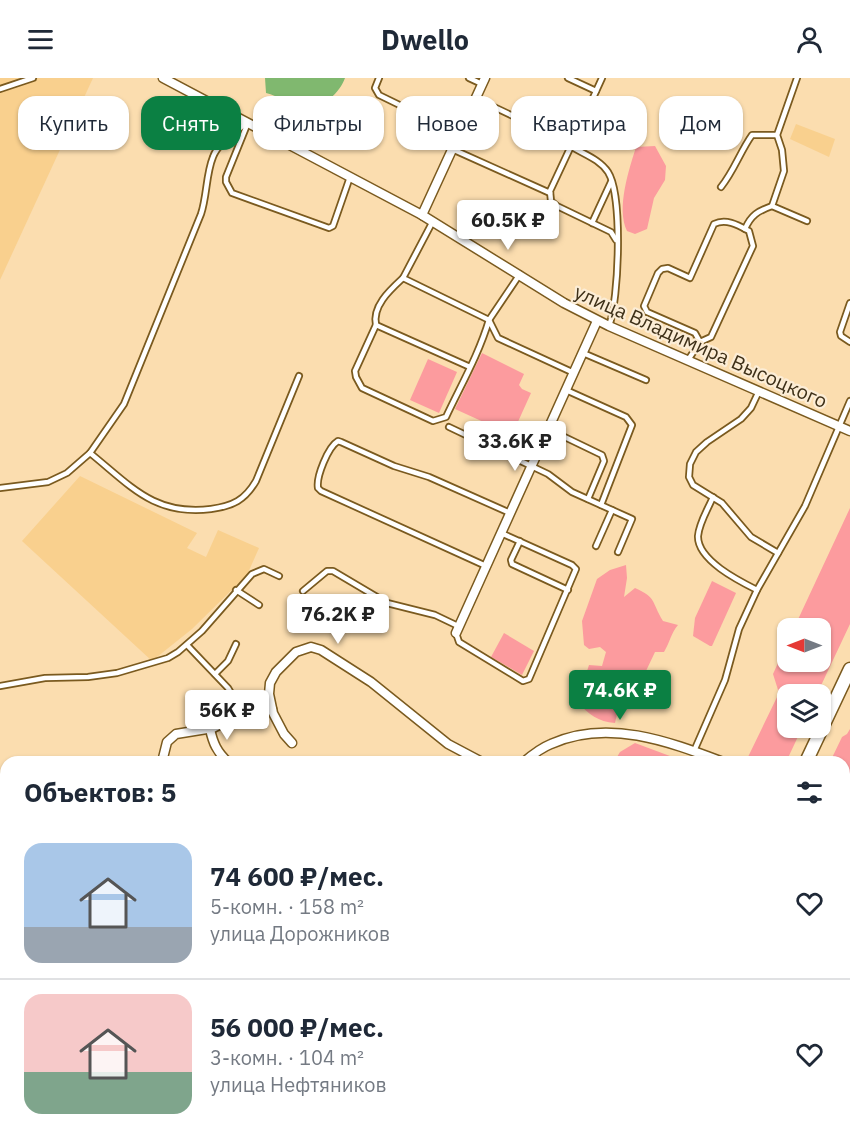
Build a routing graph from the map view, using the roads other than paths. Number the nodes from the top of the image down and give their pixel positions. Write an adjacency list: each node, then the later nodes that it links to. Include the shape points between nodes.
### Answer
1 (33, 78): 9 (lane)
2 (163, 78): 14 (street, улица Владимира Высоцкого)
3 (379, 78): 13 (lane, via 375,88 379,94)
4 (469, 78): 8 (lane)
5 (568, 78): 10 (lane)
6 (602, 78): 10 (lane)
7 (797, 78): 15 (lane)
8 (483, 81): 11 (street)
9 (0, 89)
10 (597, 91): 12 (lane)
11 (476, 96)
12 (595, 96)
13 (396, 102)
14 (248, 122): 20 (street, улица Владимира Высоцкого); 20 (lane, via 226,177 232,193 329,228); 54 (lane, via 220,146 213,158 201,214 124,404)
15 (777, 135): 22 (lane, via 752,135); 24 (lane, via 784,171)
16 (452, 150): 25 (street)
17 (454, 150): 23 (lane)
18 (569, 150): 23 (lane)
19 (577, 150): 21 (lane, via 600,163)
20 (351, 176): 25 (street, улица Владимира Высоцкого)
21 (612, 180): 28 (lane); 30 (lane, via 617,204)
22 (721, 187)
23 (550, 193): 28 (lane, via 557,206)
24 (772, 206): 27 (lane); 29 (lane, via 749,218)
25 (422, 215): 26 (street, улица Владимира Высоцкого)
26 (433, 221): 31 (street, улица Владимира Высоцкого); 32 (lane)
27 (807, 221)
28 (592, 223): 30 (lane, via 611,232)
29 (745, 229): 39 (lane, via 753,246 711,337); 39 (lane, via 727,221 714,224 690,278 662,269 644,306 647,312 695,333)
30 (617, 243): 38 (lane, via 614,310)
31 (520, 274): 35 (lane); 36 (street, улица Владимира Высоцкого)
32 (403, 278): 35 (lane); 37 (lane, via 385,294 375,317)
33 (850, 303): 34 (lane)
34 (848, 315): 40 (lane, via 840,332)
35 (489, 320): 43 (lane); 44 (lane, via 498,338)
36 (597, 321): 38 (street, улица Владимира Высоцкого); 41 (street)
37 (376, 325): 43 (lane); 43 (lane, via 356,371 358,382 362,388 433,421 446,417)
38 (609, 326): 42 (street, улица Владимира Высоцкого)
39 (700, 342): 42 (lane)
40 (850, 342)
41 (583, 353): 44 (street); 46 (lane)
42 (688, 360): 48 (street, улица Владимира Высоцкого)
43 (470, 367)
44 (574, 373): 47 (street)
45 (299, 376): 54 (lane, via 256,481 238,502 193,511 167,508 142,496)
46 (646, 380)
47 (566, 390): 52 (street); 59 (lane, via 626,417 632,425)
48 (759, 391): 50 (street, улица Владимира Высоцкого); 57 (lane, via 741,419 707,442 692,458 688,471 691,481)
49 (850, 401): 50 (lane)
50 (839, 426): 53 (street, улица Владимира Высоцкого); 66 (lane, via 804,506)
51 (449, 427): 55 (lane)
52 (548, 429): 55 (street); 58 (lane, via 602,455 604,460)
53 (850, 431)
54 (90, 453): 56 (lane, via 74,468 48,482)
55 (532, 467): 58 (lane); 61 (street)
56 (0, 488)
57 (713, 497): 66 (lane, via 751,537); 72 (lane, via 699,528 700,548 727,575)
58 (588, 499): 59 (lane)
59 (601, 505): 60 (lane)
60 (612, 510): 64 (lane); 65 (lane, via 632,519)
61 (510, 513): 62 (street); 67 (lane, via 341,442 332,445 318,479 321,491)
62 (501, 533): 63 (lane); 67 (street)
63 (520, 541): 70 (lane, via 575,566); 70 (lane, via 512,564)
64 (596, 546)
65 (618, 552)
66 (778, 553): 72 (lane)
67 (486, 566): 74 (street)
68 (279, 576): 69 (lane, via 261,569)
69 (236, 590): 73 (lane); 76 (lane)
70 (568, 590): 74 (lane, via 528,681 459,642)
71 (303, 591): 74 (lane, via 327,571 333,571 387,603 435,615)
72 (757, 591): 84 (lane)
73 (260, 605)
74 (457, 630)
75 (236, 644): 78 (lane, via 226,664)
76 (187, 645): 78 (lane); 79 (lane, via 168,658 117,673)
77 (850, 669): 90 (main road)
78 (215, 674): 81 (lane)
79 (0, 686)
80 (272, 709): 81 (street); 83 (street); 87 (street, via 272,678 296,652 316,648 371,682 448,744)
81 (243, 713): 82 (street)
82 (210, 729): 85 (street, via 172,736); 86 (street)
83 (292, 743)
84 (694, 751): 88 (street, via 644,736 593,734 567,738); 89 (street)
85 (164, 756)
86 (222, 756)
87 (471, 756)
88 (533, 756)
89 (707, 756)
90 (809, 756)

